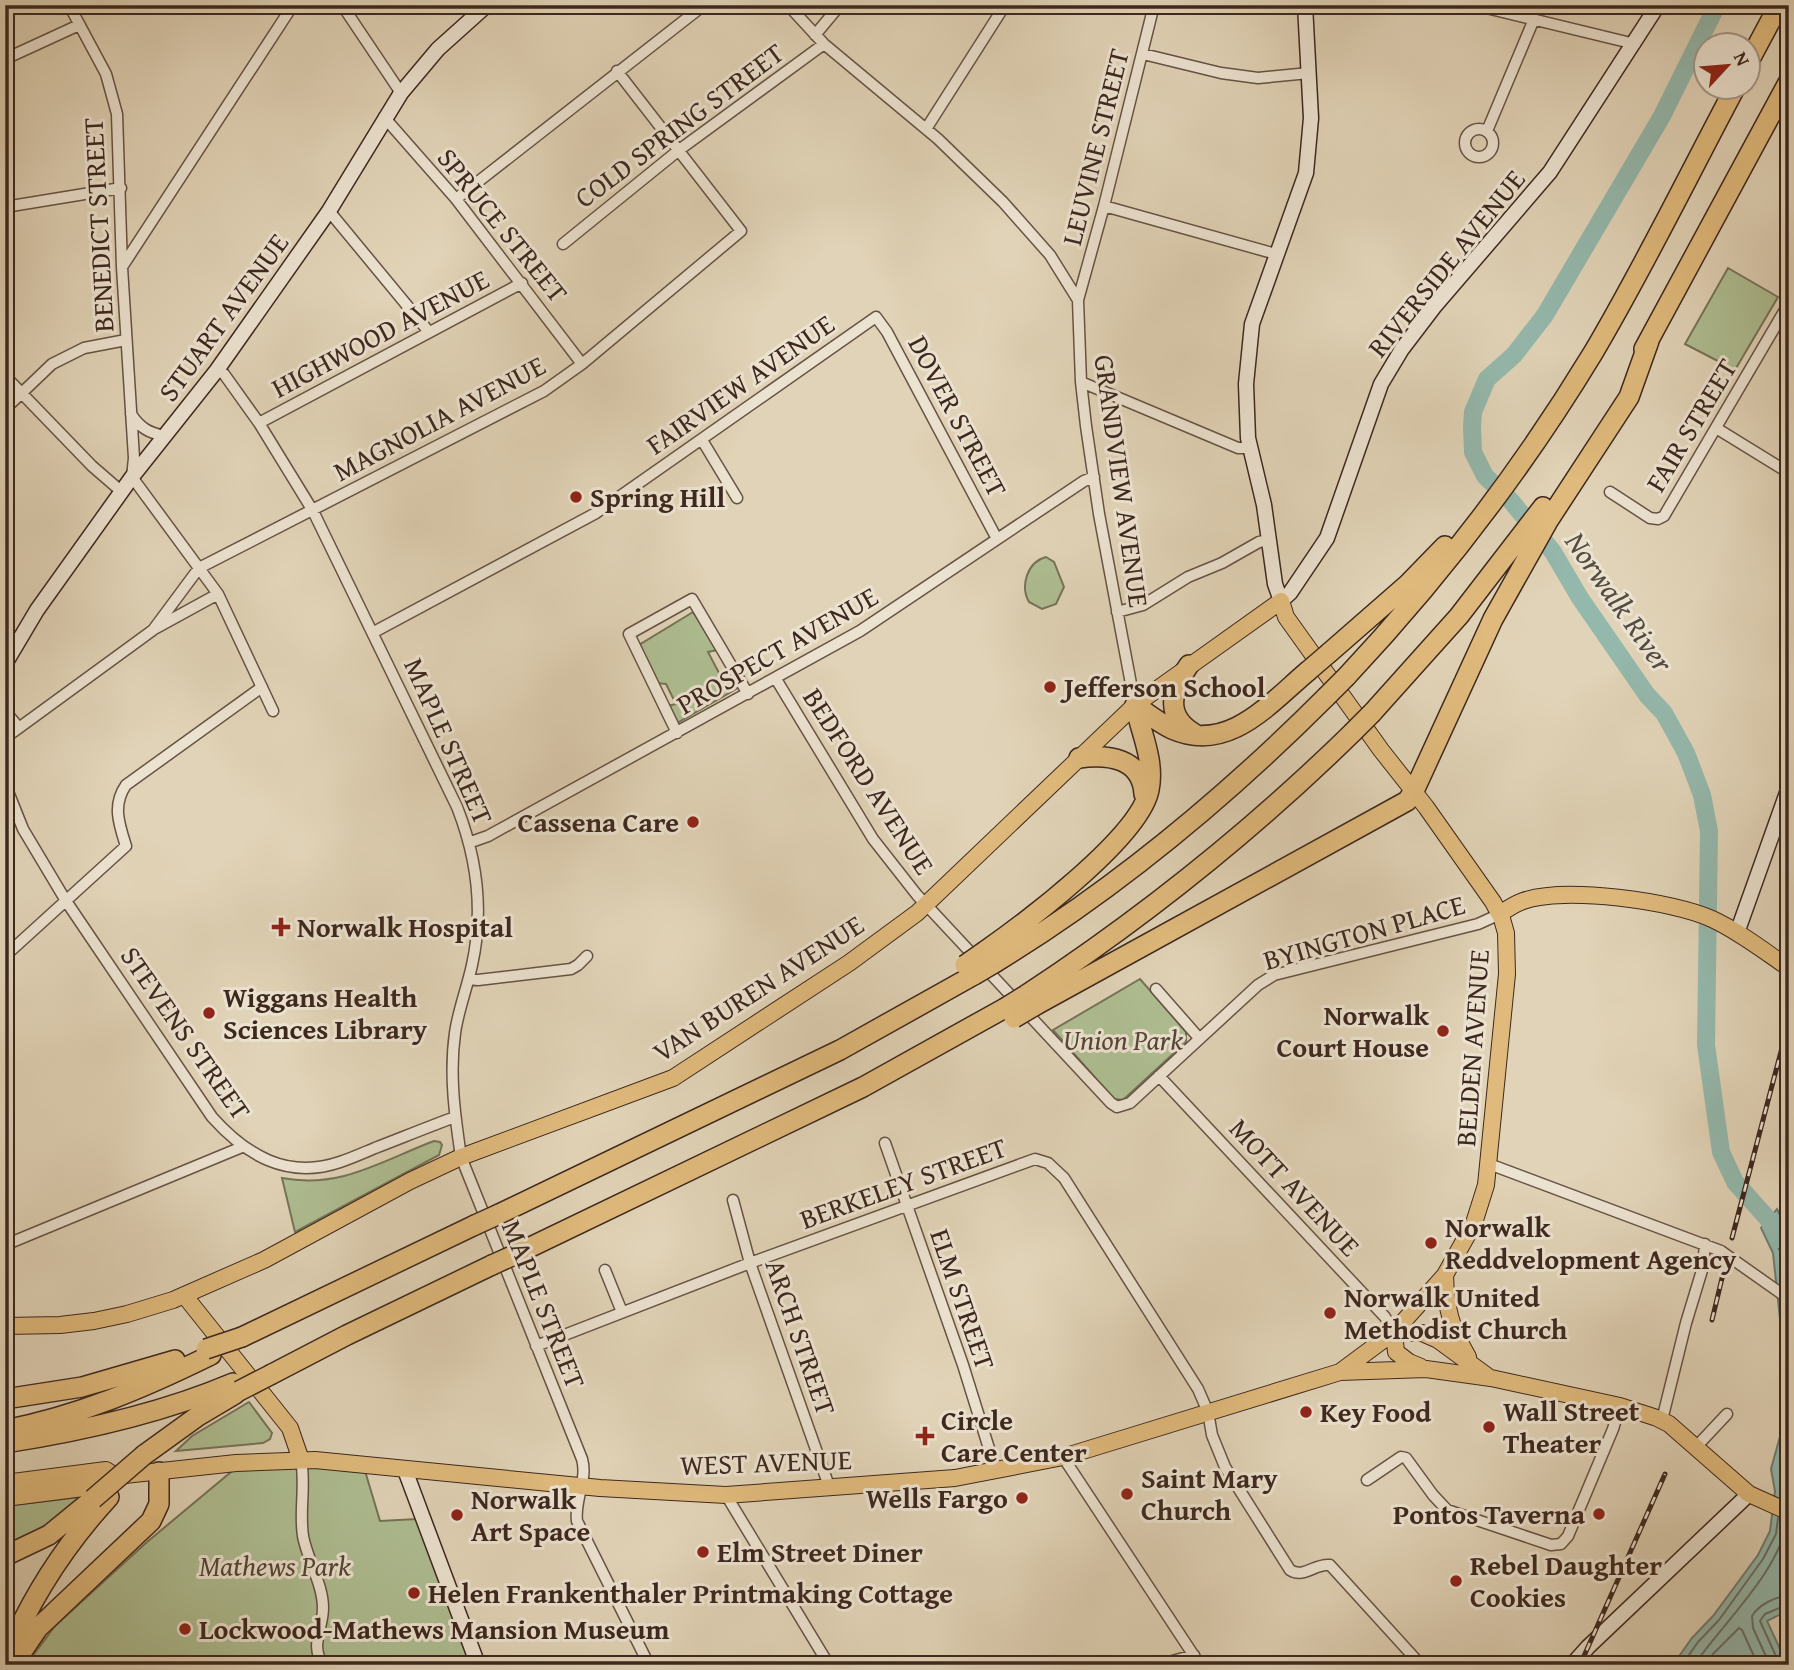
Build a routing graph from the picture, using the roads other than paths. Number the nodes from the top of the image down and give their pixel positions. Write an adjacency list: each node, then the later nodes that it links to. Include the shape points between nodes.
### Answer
1 (69, 5): 15 (street, BENEDICT STREET)
2 (293, 5): 38 (street)
3 (342, 5): 25 (street)
4 (487, 5): 25 (street, STUART AVENUE, via 438,49)
5 (704, 5): 22 (street)
6 (788, 5): 16 (street, GRANDVIEW AVENUE)
7 (841, 5): 16 (street)
8 (1005, 5): 28 (street)
9 (1154, 5): 20 (street, LEUVINE STREET)
10 (1305, 5): 23 (street)
11 (1474, 5): 14 (street)
12 (1658, 5): 19 (street, RIVERSIDE AVENUE)
13 (1779, 5): 17 (highway)
14 (1534, 19): 19 (street); 29 (street)
15 (79, 25): 21 (street); 31 (street, BENEDICT STREET, via 114,98)
16 (815, 35): 18 (street, GRANDVIEW AVENUE)
17 (1762, 37)
18 (824, 44): 28 (street, GRANDVIEW AVENUE); 30 (street, COLD SPRING STREET)
19 (1634, 44): 70 (street, RIVERSIDE AVENUE, via 1550,172 1402,349 1381,384 1327,538)
20 (1143, 54): 23 (street, via 1221,74 1258,78); 34 (street, LEUVINE STREET)
21 (5, 59)
22 (617, 71): 30 (street); 32 (street)
23 (1309, 73): 37 (street, via 1306,173)
24 (1789, 81): 60 (highway, via 1650,341)
25 (401, 93): 27 (street, STUART AVENUE)
26 (1728, 102): 65 (highway, via 1609,325 1534,446)
27 (384, 117): 32 (street, SPRUCE STREET); 35 (street, STUART AVENUE)
28 (926, 129): 40 (street, GRANDVIEW AVENUE, via 1031,231)
29 (1486, 131)
30 (679, 150): 36 (street, COLD SPRING STREET); 45 (street, MAGNOLIA AVENUE, via 741,231)
31 (121, 188): 33 (street); 38 (street, BENEDICT STREET)
32 (456, 199): 39 (street, SPRUCE STREET)
33 (5, 206)
34 (1104, 206): 37 (street); 40 (street, LEUVINE STREET)
35 (329, 211): 43 (street); 46 (street, STUART AVENUE)
36 (563, 244)
37 (1276, 254): 56 (street, via 1252,324 1246,384)
38 (122, 267): 44 (street, BENEDICT STREET)
39 (522, 283): 43 (street, HIGHWOOD AVENUE); 45 (street, SPRUCE STREET)
40 (1078, 300): 48 (street, GRANDVIEW AVENUE)
41 (1789, 303): 53 (street, FAIR STREET)
42 (876, 317): 55 (street, FAIRVIEW AVENUE); 66 (street, DOVER STREET)
43 (429, 332): 52 (street, HIGHWOOD AVENUE)
44 (126, 340): 49 (street, via 84,348 52,364); 51 (street, BENEDICT STREET)
45 (582, 363): 64 (street, MAGNOLIA AVENUE, via 544,391)
46 (216, 370): 52 (street, MAPLE STREET, via 224,374); 54 (street, STUART AVENUE)
47 (5, 376): 49 (street)
48 (1081, 382): 56 (street, via 1238,448); 59 (street, GRANDVIEW AVENUE)
49 (22, 393): 50 (street); 61 (street)
50 (5, 410)
51 (130, 411): 54 (street, via 143,428); 58 (street, BENEDICT STREET)
52 (258, 423): 64 (street, MAPLE STREET)
53 (1716, 428): 57 (street); 62 (street, FAIR STREET, via 1661,518 1650,518)
54 (165, 436): 58 (street, STUART AVENUE)
55 (702, 440): 63 (street); 73 (street, FAIRVIEW AVENUE, via 596,513)
56 (1250, 448): 67 (street)
57 (1789, 472)
58 (132, 477): 61 (street, STUART AVENUE); 68 (street)
59 (1094, 477): 66 (street, PROSPECT AVENUE); 71 (street, GRANDVIEW AVENUE)
60 (1564, 487): 89 (highway, via 1482,641); 102 (highway, bridge, via 1436,642 1352,733 1194,874)
61 (122, 492): 74 (street, STUART AVENUE, via 37,610)
62 (1610, 492)
63 (737, 498)
64 (313, 511): 68 (street, MAGNOLIA AVENUE); 73 (street, MAPLE STREET)
65 (1473, 521): 84 (highway, bridge, via 1241,727); 98 (highway, bridge, via 1410,607 1346,677 1240,779 1077,909)
66 (997, 539): 76 (street, PROSPECT AVENUE, via 882,617)
67 (1269, 540): 70 (street); 71 (street, via 1188,577 1143,605)
68 (199, 568): 69 (street); 72 (street, MAGNOLIA AVENUE)
69 (218, 594): 72 (street, MAGNOLIA AVENUE); 77 (street)
70 (1281, 601): 75 (main road, VAN BUREN AVENUE); 89 (main road, BELDEN AVENUE, via 1286,617)
71 (1117, 612): 79 (street, GRANDVIEW AVENUE)
72 (153, 630): 82 (street, MAGNOLIA AVENUE)
73 (374, 632): 91 (street, MAPLE STREET)
74 (5, 664)
75 (1189, 665): 79 (main road, VAN BUREN AVENUE); 84 (highway, via 1174,690 1174,709 1182,726)
76 (776, 679): 78 (street, PROSPECT AVENUE); 93 (street, BEDFORD AVENUE, via 873,839)
77 (262, 687): 81 (street); 92 (street, via 126,785 118,796 118,821 126,846)
78 (748, 695): 83 (street, PROSPECT AVENUE); 83 (street, via 692,599 629,634)
79 (1135, 705): 84 (highway, via 1172,729); 86 (main road, VAN BUREN AVENUE); 90 (highway, via 1150,769 1150,788)
80 (5, 710): 82 (street)
81 (273, 711)
82 (19, 728): 85 (street)
83 (677, 733): 91 (street, PROSPECT AVENUE)
84 (1199, 736)
85 (5, 738)
86 (1079, 758): 90 (highway, via 1106,756 1129,764 1142,781); 93 (main road, VAN BUREN AVENUE)
87 (5, 785): 92 (street, STEVENS STREET, via 23,829)
88 (1789, 788): 95 (street)
89 (1414, 791): 94 (main road, BELDEN AVENUE); 102 (highway, via 1399,807)
90 (1143, 806): 98 (highway, via 1073,883)
91 (471, 842): 100 (street, MAPLE STREET, via 479,915)
92 (66, 901): 96 (street); 108 (street, STEVENS STREET, via 212,1117)
93 (926, 906): 105 (street, BEDFORD AVENUE); 109 (main road, VAN BUREN AVENUE, via 849,963 673,1078)
94 (1500, 914): 95 (main road, via 1525,900 1574,895 1622,898 1699,914); 103 (street, BYINGTON PLACE, via 1478,924 1273,975); 110 (main road, BELDEN AVENUE, via 1508,963)
95 (1737, 933): 99 (main road)
96 (5, 956)
97 (587, 956): 100 (street, via 571,969)
98 (991, 957): 124 (highway, bridge, via 894,1022)
99 (1789, 968)
100 (469, 979): 106 (street, MAPLE STREET, via 455,1032)
101 (1156, 989): 103 (street)
102 (1031, 1000): 130 (highway, bridge, via 802,1118)
103 (1199, 1038): 104 (street, BYINGTON PLACE)
104 (1159, 1076): 105 (street, BYINGTON PLACE, via 1127,1105); 122 (street, MOTT AVENUE, via 1385,1317)
105 (1117, 1107)
106 (455, 1117): 108 (street, STEVENS STREET, via 339,1163 313,1168 272,1162); 109 (street, MAPLE STREET)
107 (886, 1143): 112 (street, ELM STREET)
108 (242, 1147): 114 (street)
109 (461, 1157): 118 (main road, VAN BUREN AVENUE, via 270,1257); 123 (street, MAPLE STREET)
110 (1489, 1164): 113 (street); 117 (main road, BELDEN AVENUE, via 1474,1223)
111 (733, 1200): 115 (street, ARCH STREET)
112 (906, 1206): 115 (street, BERKELEY STREET); 133 (street, BERKELEY STREET, via 1035,1160 1048,1163 1064,1178 1198,1389); 144 (street, ELM STREET)
113 (1705, 1244): 119 (street, bridge); 135 (street, via 1703,1267)
114 (5, 1245)
115 (750, 1263): 120 (street, BERKELEY STREET); 149 (street, ARCH STREET)
116 (605, 1270): 120 (street)
117 (1445, 1275): 122 (main road, BELDEN AVENUE); 125 (main road, via 1446,1304)
118 (184, 1295): 121 (main road, VAN BUREN AVENUE, via 94,1321); 142 (main road, via 290,1428)
119 (1789, 1299)
120 (622, 1312): 123 (street, BERKELEY STREET)
121 (5, 1326)
122 (1394, 1332): 125 (main road, via 1422,1333); 126 (main road, via 1396,1352); 127 (main road, WEST AVENUE)
123 (536, 1346): 148 (street, MAPLE STREET, via 582,1459 585,1473)
124 (208, 1352): 129 (highway); 131 (highway, via 65,1391)
125 (1471, 1363): 128 (main road)
126 (1426, 1369): 127 (main road); 128 (main road)
127 (1340, 1372): 133 (main road, WEST AVENUE)
128 (1491, 1378): 132 (main road)
129 (144, 1386): 136 (highway, via 81,1407); 137 (highway, via 82,1411)
130 (236, 1387): 138 (highway, via 122,1420); 141 (highway, via 184,1426)
131 (5, 1399)
132 (1620, 1406): 135 (main road); 146 (street, via 1561,1544 1551,1545 1447,1510 1406,1458)
133 (1208, 1412): 140 (main road, WEST AVENUE); 164 (street, BERKELEY STREET, via 1226,1467 1290,1570 1296,1574 1330,1565)
134 (1727, 1414): 139 (street)
135 (1662, 1419): 139 (main road)
136 (5, 1421)
137 (5, 1430)
138 (5, 1443)
139 (1696, 1447): 150 (main road)
140 (1063, 1457): 144 (main road, WEST AVENUE); 156 (street)
141 (152, 1460): 142 (main road, WEST AVENUE); 145 (main road, WEST AVENUE); 153 (highway, bridge); 158 (highway, via 159,1504 151,1521 38,1628)
142 (301, 1460): 143 (main road, WEST AVENUE); 159 (street, via 303,1534 323,1604 316,1647)
143 (405, 1470): 148 (main road, WEST AVENUE); 160 (street)
144 (996, 1471): 149 (main road, WEST AVENUE)
145 (115, 1476): 147 (main road, WEST AVENUE, via 106,1471); 152 (main road, WEST AVENUE, via 99,1486)
146 (1367, 1480)
147 (5, 1483)
148 (581, 1486): 151 (main road, WEST AVENUE); 161 (street, MAPLE STREET, via 577,1521)
149 (830, 1489): 151 (main road, WEST AVENUE)
150 (1749, 1494): 154 (main road); 165 (street)
151 (726, 1495): 162 (street)
152 (5, 1498)
153 (101, 1498): 155 (highway, via 49,1535); 157 (highway, via 42,1586)
154 (1789, 1512)
155 (5, 1556)
156 (1197, 1660): 163 (street)
157 (5, 1661)
158 (13, 1665)
159 (324, 1665)
160 (478, 1665)
161 (649, 1665)
162 (829, 1665)
163 (1158, 1665)
164 (1421, 1665)
165 (1572, 1665)

